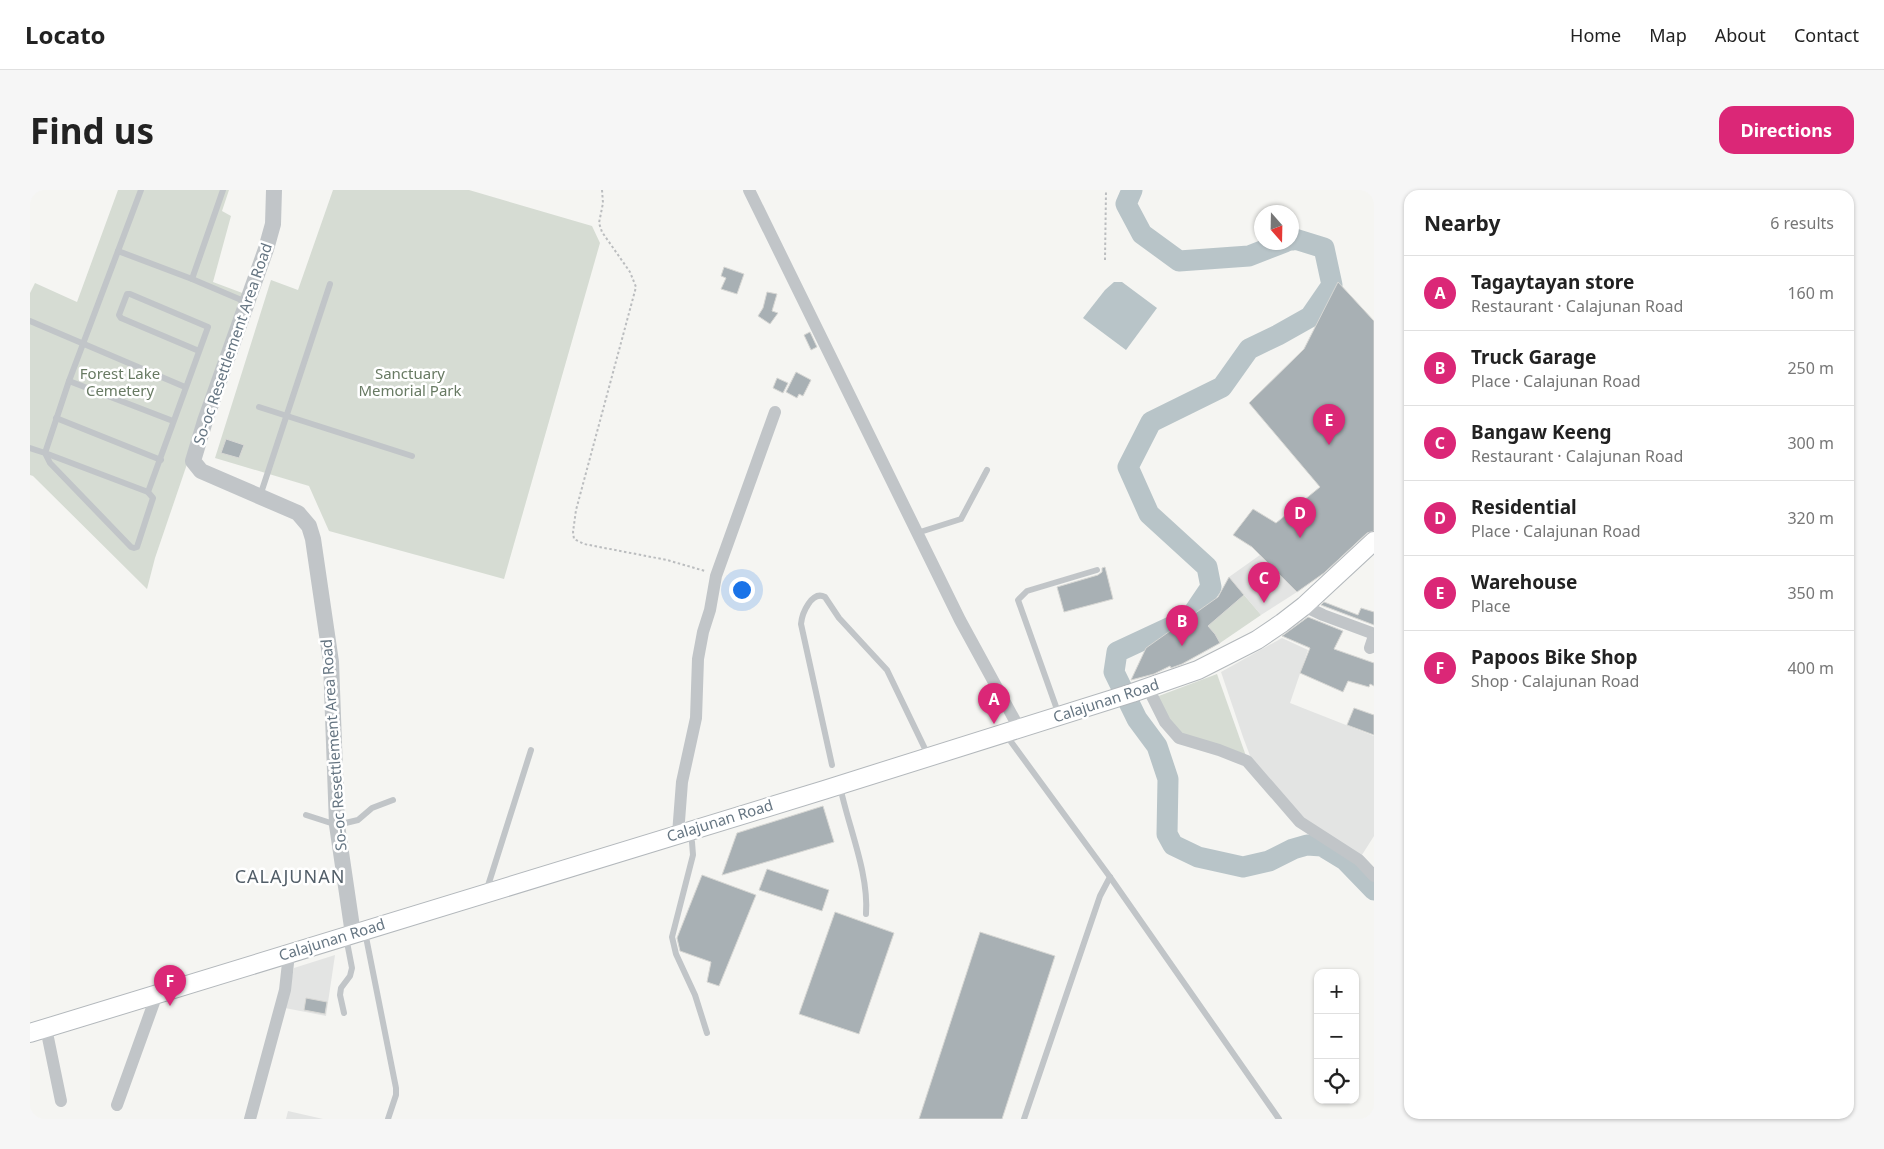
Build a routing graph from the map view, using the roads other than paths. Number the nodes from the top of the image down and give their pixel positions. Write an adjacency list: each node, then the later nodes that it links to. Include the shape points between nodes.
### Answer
1 (141, 190): 5 (lane)
2 (224, 190): 6 (lane)
3 (274, 190): 8 (street, So-oc Resettlement Area Road, via 273,224)
4 (749, 190): 26 (street)
5 (118, 251): 6 (lane); 10 (lane)
6 (192, 279): 8 (lane)
7 (330, 284): 16 (lane)
8 (248, 303): 25 (street, So-oc Resettlement Area Road, via 193,461 201,472)
9 (30, 322): 10 (lane)
10 (83, 344): 12 (lane); 13 (lane)
11 (199, 351): 11 (lane, via 207,326 127,294 119,315 121,318); 13 (lane)
12 (69, 381): 17 (lane); 18 (lane)
13 (185, 387): 18 (lane)
14 (259, 407): 16 (lane)
15 (776, 412): 41 (street, via 716,576 703,632 698,660 696,718 682,782)
16 (286, 416): 21 (lane); 25 (lane)
17 (56, 418): 20 (lane); 22 (lane)
18 (173, 421): 22 (lane)
19 (30, 448): 20 (lane)
20 (44, 453): 24 (lane); 24 (lane, via 50,463 134,548 153,498)
21 (412, 456)
22 (161, 460): 24 (lane)
23 (987, 470): 26 (lane, via 961,519)
24 (148, 492)
25 (260, 497): 40 (street, So-oc Resettlement Area Road, via 298,513 309,526 330,662)
26 (917, 533): 33 (street)
27 (1374, 541): 29 (main road, Calajunan Road)
28 (1097, 570): 32 (lane, via 1027,591 1018,600)
29 (1304, 606): 30 (street); 31 (main road, Calajunan Road, via 1258,640 1231,655)
30 (1372, 639)
31 (1140, 691): 32 (main road, Calajunan Road); 42 (street, via 1179,738 1247,761 1300,822 1359,860)
32 (1059, 716): 33 (main road, Calajunan Road)
33 (1011, 731): 35 (main road, Calajunan Road); 43 (lane)
34 (531, 750): 44 (lane)
35 (929, 756): 36 (lane, via 886,670 839,618 825,597 819,595 808,606 801,624); 37 (main road, Calajunan Road)
36 (832, 765)
37 (840, 784): 41 (main road, Calajunan Road); 45 (lane, via 860,862)
38 (393, 800): 40 (lane, via 372,808 358,820)
39 (306, 815): 40 (lane)
40 (337, 825): 46 (street, So-oc Resettlement Area Road)
41 (683, 832): 44 (main road, Calajunan Road); 51 (lane, via 692,842 693,855 672,938)
42 (1374, 876)
43 (1110, 877): 56 (lane, via 1100,896); 57 (lane)
44 (486, 893): 46 (main road, Calajunan Road)
45 (866, 914)
46 (355, 933): 47 (main road, Calajunan Road); 49 (lane, via 352,968 340,995); 55 (lane, via 396,1088)
47 (289, 954): 48 (main road, Calajunan Road); 54 (street, via 285,990)
48 (157, 994): 50 (main road, Calajunan Road); 53 (street)
49 (344, 1013)
50 (34, 1030): 52 (street)
51 (706, 1033)
52 (61, 1101)
53 (117, 1105)
54 (250, 1119)
55 (388, 1119)
56 (1024, 1119)
57 (1279, 1119)

